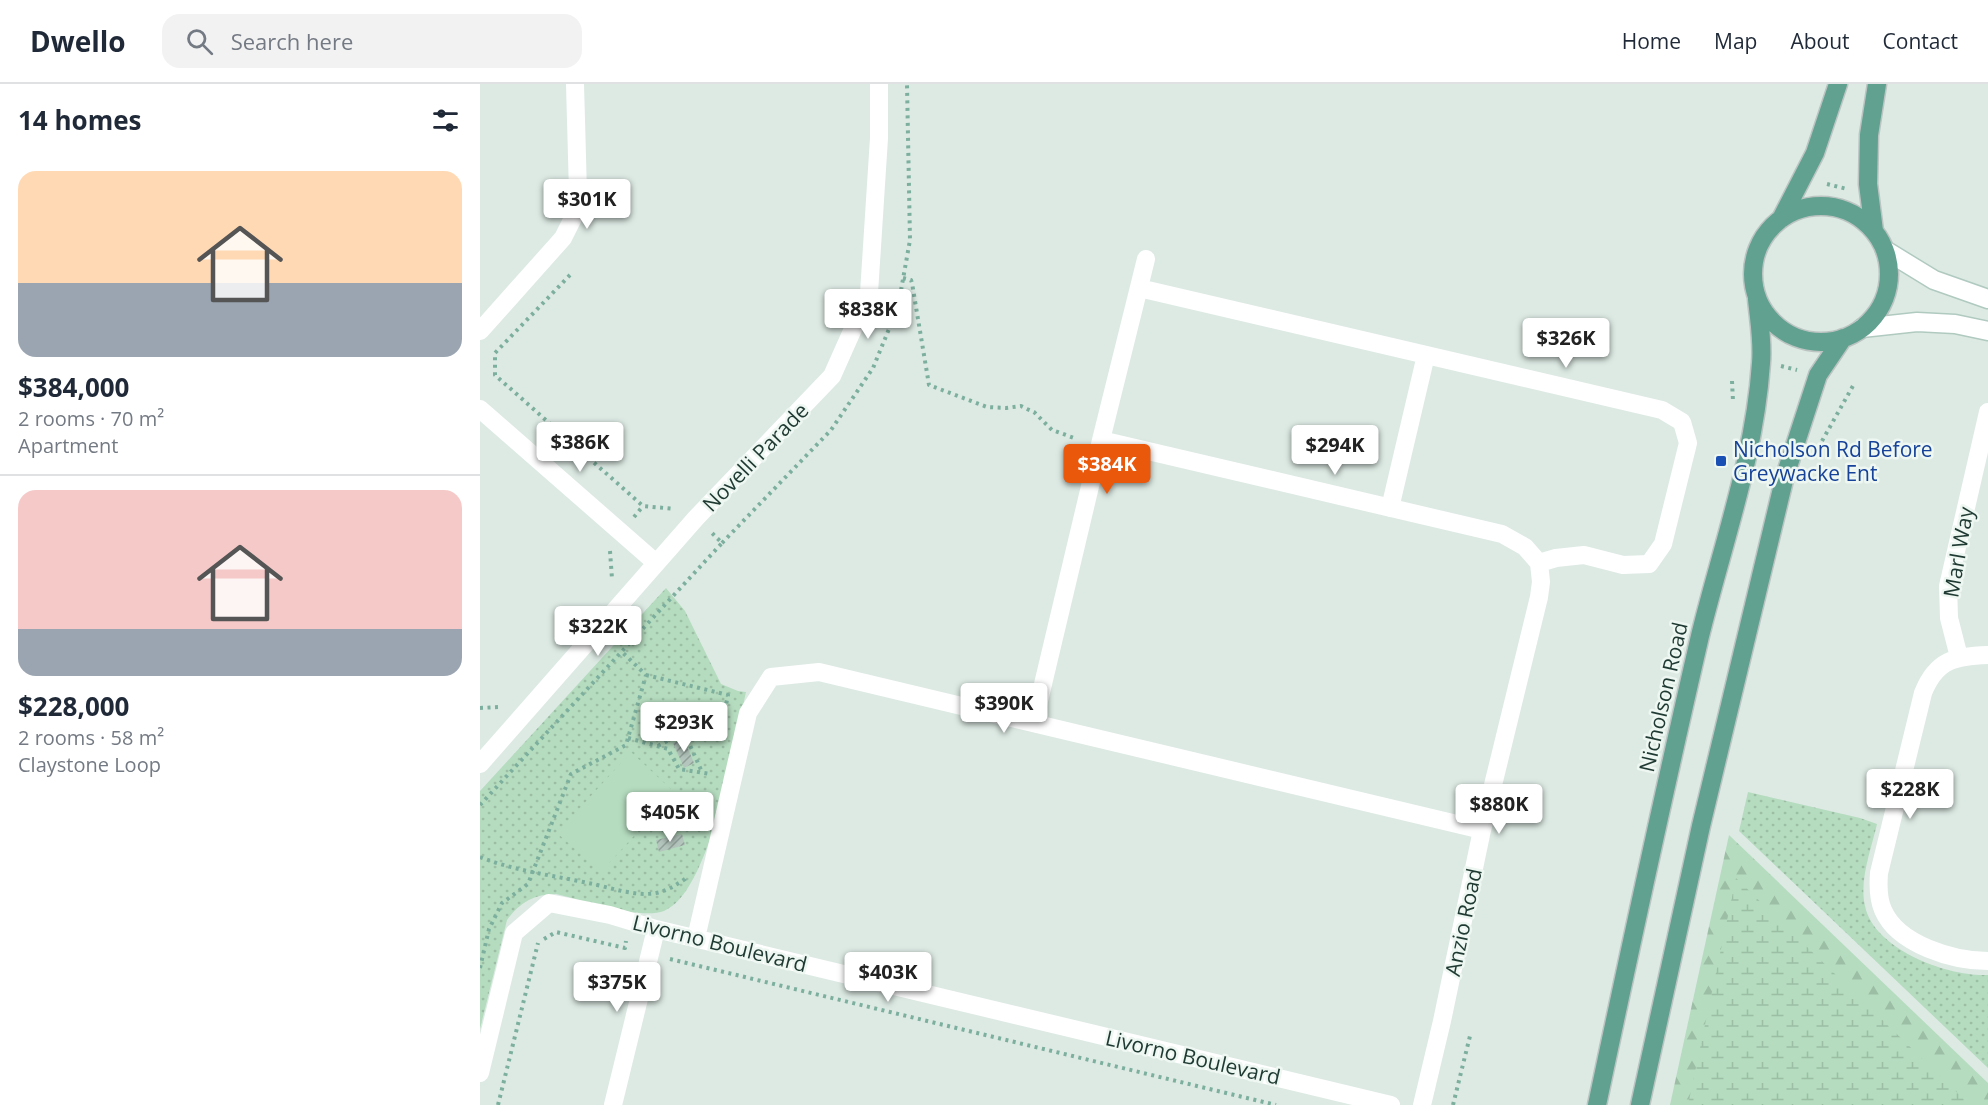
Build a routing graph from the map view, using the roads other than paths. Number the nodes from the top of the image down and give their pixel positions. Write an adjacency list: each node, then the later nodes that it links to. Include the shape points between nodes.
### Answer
1 (576, 84): 13 (street, via 578,193 573,218 563,238)
2 (879, 84): 21 (street, Novelli Parade, via 869,292 832,376)
3 (1838, 84): 5 (main road, Nicholson Road, via 1815,153)
4 (1877, 84): 6 (main road, Nicholson Road, via 1869,135 1868,184)
5 (1780, 219): 6 (main road, Nicholson Road, via 1799,209 1840,208 1859,217); 10 (main road, Nicholson Road, via 1756,250 1752,270)
6 (1874, 231): 7 (main road, Nicholson Road)
7 (1885, 250): 11 (street, via 1934,280); 12 (main road, Nicholson Road, via 1887,292 1877,312)
8 (1146, 259): 9 (street)
9 (1139, 288): 16 (street); 19 (street)
10 (1757, 299): 15 (main road, Nicholson Road, via 1768,317 1784,331 1822,342); 35 (main road, Nicholson Road, via 1761,361 1755,418 1664,794)
11 (1988, 299)
12 (1862, 328): 14 (street, via 1917,322); 15 (main road, Nicholson Road)
13 (480, 331)
14 (1988, 331)
15 (1843, 338): 36 (main road, Nicholson Road, via 1818,375 1785,476 1701,826)
16 (1426, 355): 20 (street); 22 (street, via 1662,410 1682,423 1688,443 1663,544 1649,564 1623,565 1584,555)
17 (480, 410): 21 (street)
18 (1988, 412): 24 (street, Marl Way, via 1948,586 1949,618)
19 (1101, 440): 20 (street); 25 (street)
20 (1390, 508): 22 (street, via 1502,534 1525,547)
21 (656, 563): 26 (street, Novelli Parade)
22 (1539, 564): 27 (street, Anzio Road, via 1539,597)
23 (1988, 655): 24 (street)
24 (1959, 657): 30 (street, via 1935,669 1923,693 1878,888 1890,922 1911,939 1953,957)
25 (1034, 722): 27 (street); 29 (street, via 819,672 771,677 748,713)
26 (480, 764)
27 (1482, 830): 34 (street, Anzio Road)
28 (656, 929): 29 (street, Livorno Boulevard); 31 (street, Livorno Boulevard, via 549,903 514,933); 32 (street)
29 (696, 938): 33 (street, Livorno Boulevard)
30 (1988, 961)
31 (480, 1073)
32 (613, 1105)
33 (1391, 1105)
34 (1422, 1105)
35 (1597, 1105)
36 (1640, 1105)

